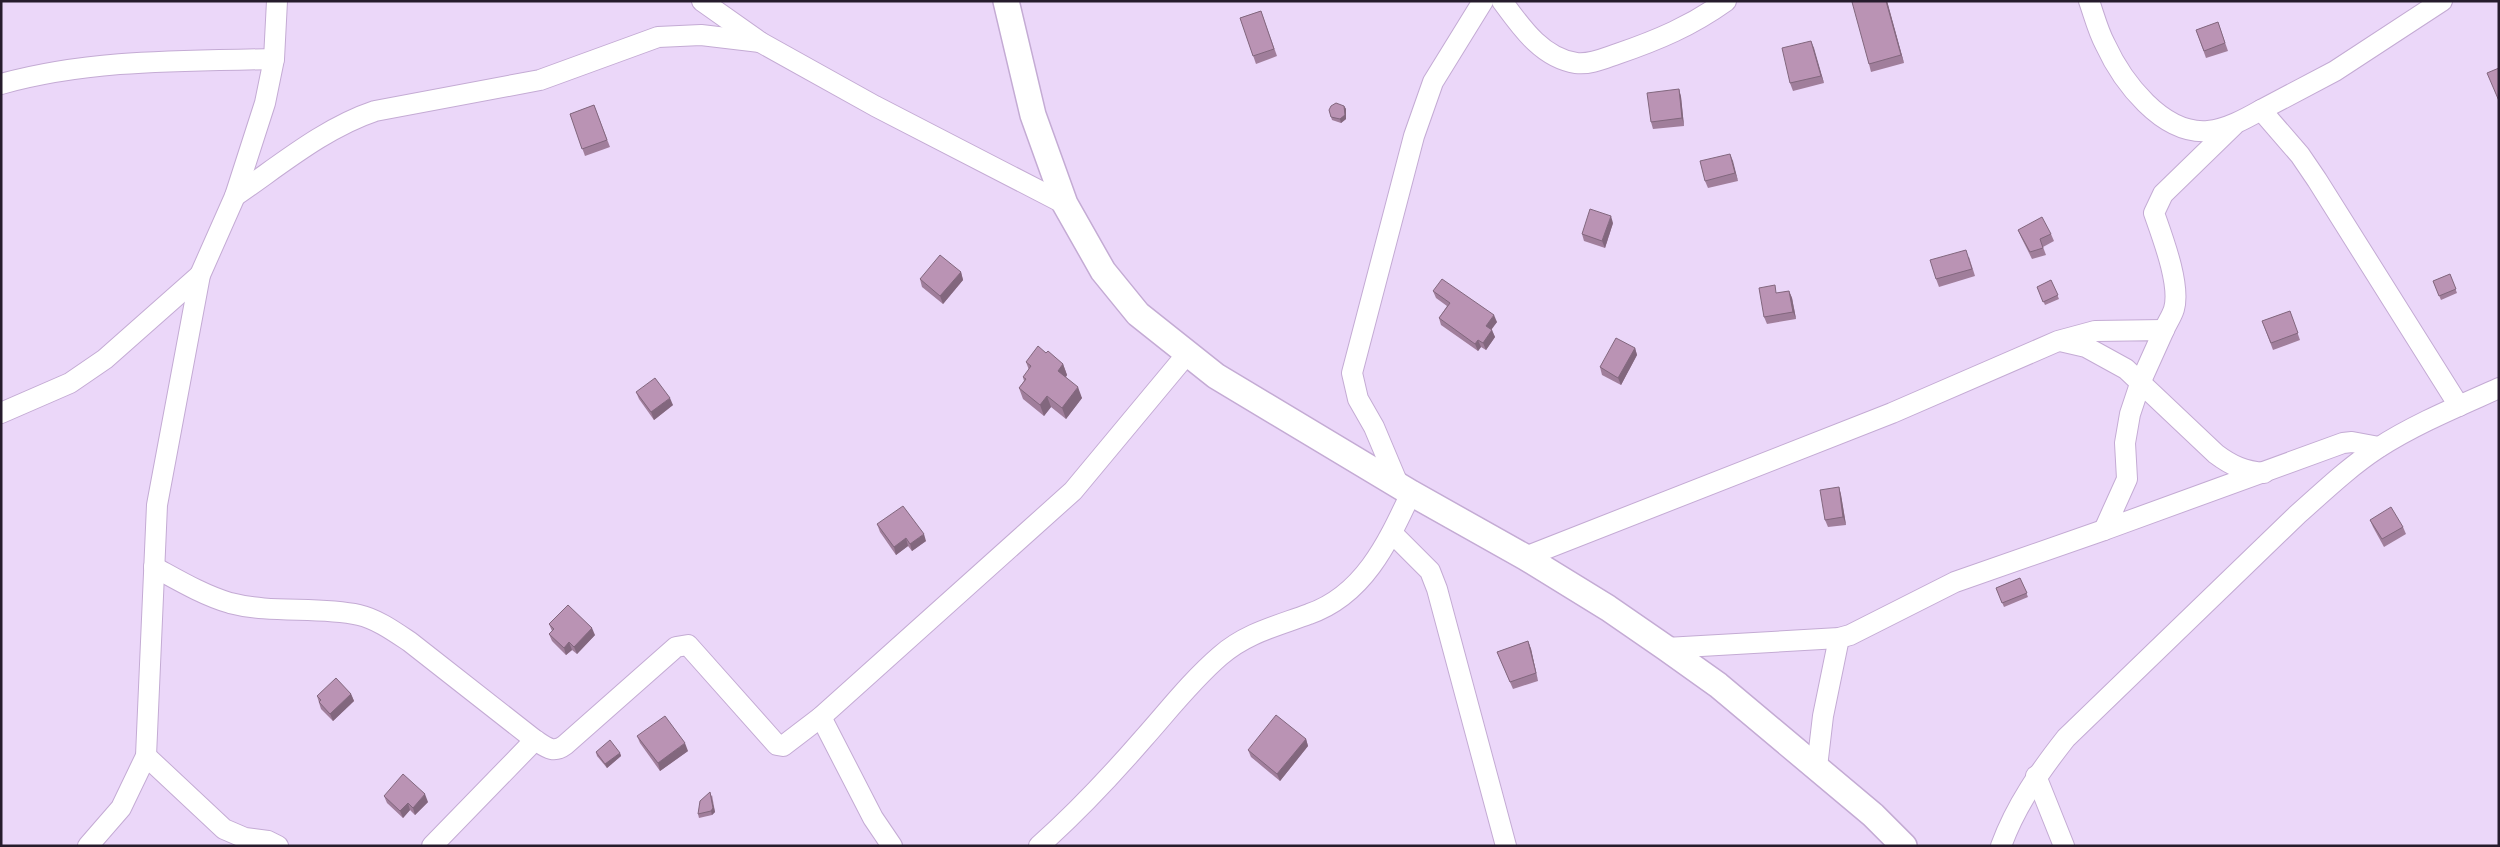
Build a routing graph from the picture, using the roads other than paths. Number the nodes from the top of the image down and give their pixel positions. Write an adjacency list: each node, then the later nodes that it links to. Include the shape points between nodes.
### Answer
1 (277, 1): 10 (street)
2 (702, 1): 9 (street)
3 (1006, 1): 15 (street, via 1033,115)
4 (1483, 1): 26 (street, via 1428,94 1352,373 1358,399)
5 (1502, 1): 6 (street, via 1531,39 1544,49 1577,63 1594,61 1651,42 1688,26)
6 (1726, 1)
7 (2089, 1): 13 (street, via 2105,45 2126,81 2150,108 2175,125 2207,131)
8 (2442, 1): 12 (street, via 2335,71)
9 (760, 42): 14 (street, via 701,35 658,37 540,80 375,111 356,117 325,135); 15 (street, via 875,106)
10 (274, 58): 11 (street, via 94,65); 14 (street, via 265,103)
11 (1, 84)
12 (2262, 110): 13 (street); 22 (street, via 2317,180)
13 (2235, 124): 17 (street, via 2163,194 2154,213 2170,259 2173,283 2175,307)
14 (235, 196): 16 (street)
15 (1065, 204): 19 (street, via 1102,271 1138,314)
16 (200, 275): 23 (street, via 105,359 70,383); 30 (street, via 157,505)
17 (2164, 330): 18 (street, via 2095,331); 20 (street)
18 (2058, 340): 20 (street, via 2106,357); 29 (street, via 1892,414)
19 (1187, 354): 26 (street, via 1216,376); 33 (street, via 1073,491)
20 (2141, 381): 25 (street, via 2216,454 2247,472); 27 (street, via 2126,435 2127,478)
21 (2499, 388): 22 (street)
22 (2459, 406): 24 (street)
23 (1, 413)
24 (2379, 447): 25 (street, via 2343,443); 37 (street, via 2336,479 2221,587 2066,738)
25 (2264, 473): 27 (street)
26 (1404, 488): 28 (street); 29 (street)
27 (2104, 530): 31 (street, via 1955,582)
28 (1392, 533): 42 (street, via 1379,556 1354,587 1311,614 1257,632 1222,655 1188,686 1069,819); 43 (street, via 1430,571 1437,589)
29 (1525, 558): 32 (street, via 1608,608)
30 (154, 566): 34 (street, via 230,603 367,618 410,642); 35 (street)
31 (1839, 638): 32 (street); 36 (street, via 1822,716)
32 (1666, 648): 36 (street, via 1718,685)
33 (821, 717): 34 (street, via 788,744 777,744 691,647 685,645 676,647 558,750); 41 (street, via 873,818)
34 (535, 740): 40 (street)
35 (146, 756): 38 (street, via 121,808); 39 (street, via 224,828 245,838 268,841)
36 (1817, 767): 44 (street)
37 (2036, 776): 45 (street); 46 (street)
38 (88, 846)
39 (278, 846)
40 (432, 846)
41 (892, 846)
42 (1039, 846)
43 (1506, 846)
44 (1904, 846)
45 (2001, 846)
46 (2064, 846)

